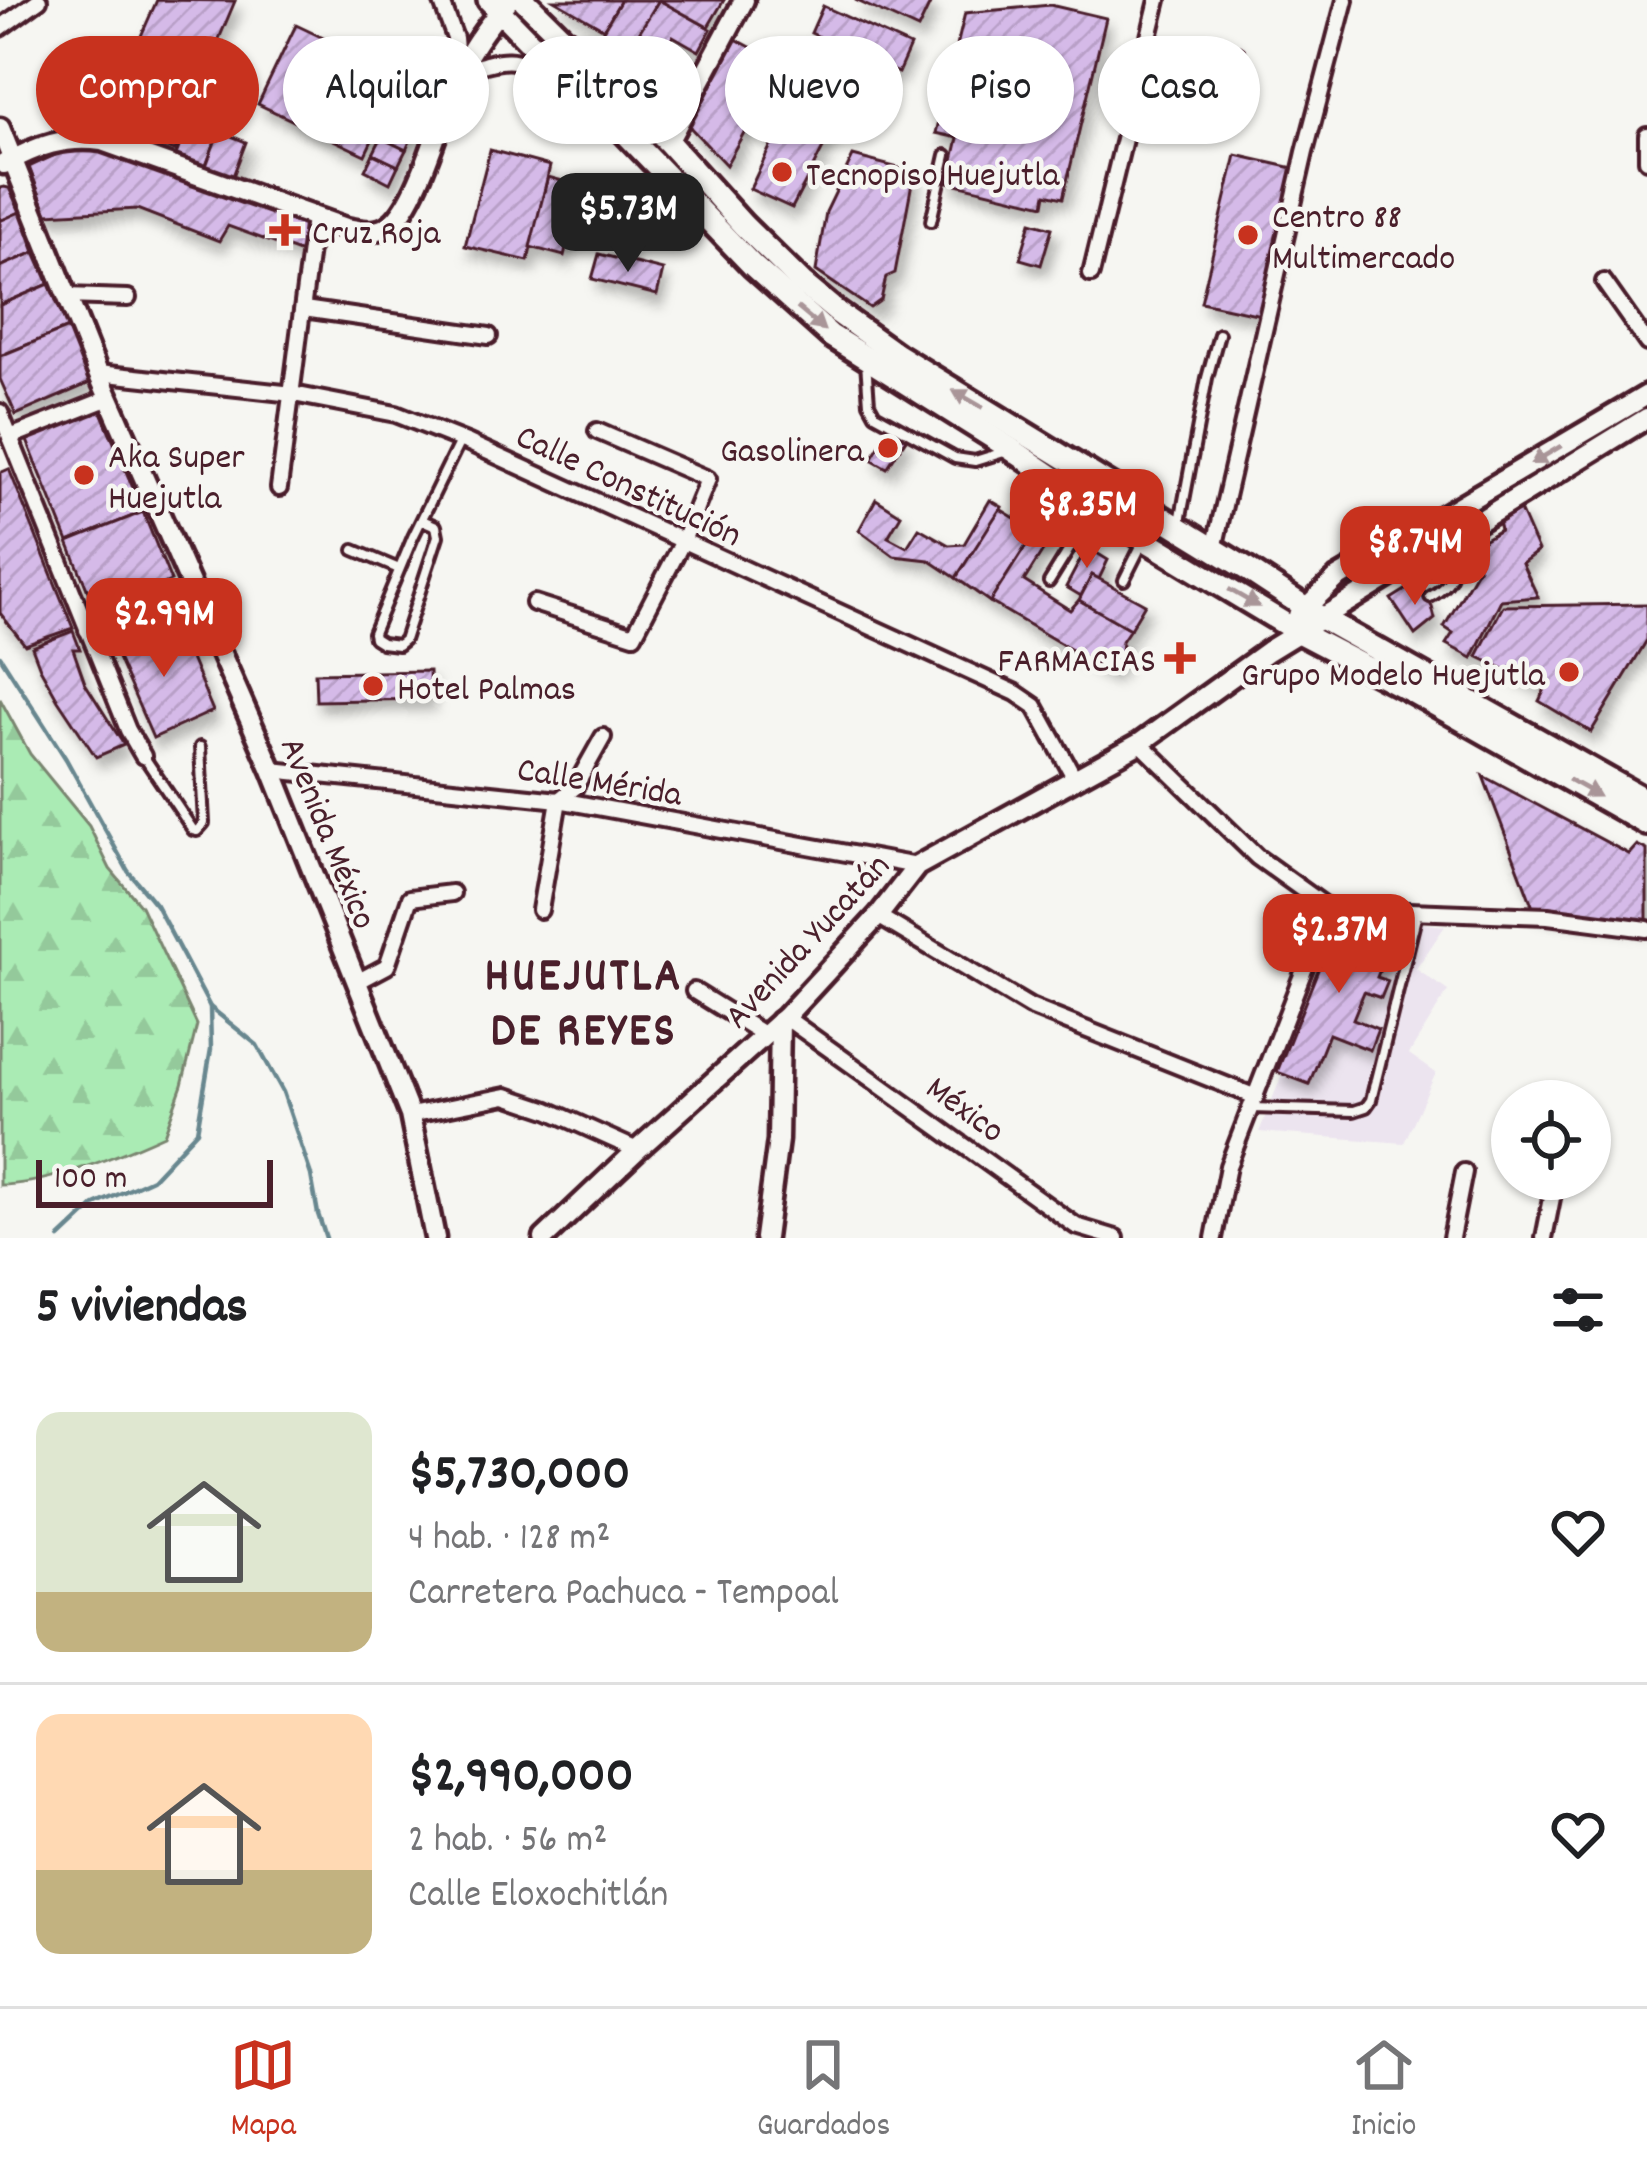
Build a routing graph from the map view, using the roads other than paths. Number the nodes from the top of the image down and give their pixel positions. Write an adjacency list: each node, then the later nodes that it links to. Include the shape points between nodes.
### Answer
1 (39, 0): 8 (street)
2 (441, 0): 9 (street)
3 (524, 0): 12 (main road)
4 (744, 0): 14 (street)
5 (1158, 0): 13 (street)
6 (1345, 0): 54 (street)
7 (499, 4): 10 (street); 11 (main road)
8 (0, 28)
9 (454, 36)
10 (480, 36)
11 (529, 36)
12 (561, 36)
13 (1149, 36)
14 (701, 80)
15 (0, 128): 23 (street, Avenida México)
16 (1647, 135): 22 (street)
17 (432, 144): 24 (street, via 406,205 380,230)
18 (637, 144): 35 (main road, one-way to 35, via 789,300)
19 (670, 144): 31 (main road, via 785,266)
20 (1123, 144): 26 (street)
21 (946, 155): 25 (lane)
22 (1646, 159)
23 (5, 164): 24 (street, via 54,142 102,141); 28 (street, Avenida México)
24 (314, 218): 30 (street)
25 (931, 221)
26 (1091, 274)
27 (1604, 282): 34 (street)
28 (66, 296): 29 (street); 36 (street, Avenida México)
29 (128, 298)
30 (304, 309): 33 (street); 37 (street)
31 (863, 331): 35 (lane); 45 (main road, one-way to 31)
32 (1219, 334): 50 (lane)
33 (489, 336)
34 (1647, 343)
35 (866, 358): 45 (main road); 45 (lane, via 875,414 955,458 975,461)
36 (98, 373): 37 (street, Calle Constitución); 39 (street, Avenida México)
37 (293, 394): 44 (street, Calle Constitución, via 396,414); 46 (street)
38 (1647, 395): 48 (street, one-way to 48)
39 (109, 398): 43 (street); 59 (street, Avenida México)
40 (0, 412): 43 (street)
41 (1647, 418): 51 (street)
42 (597, 431): 52 (street, via 708,479)
43 (10, 437): 64 (street)
44 (461, 440): 49 (lane); 52 (street, Calle Constitución)
45 (1018, 442): 47 (main road); 50 (main road)
46 (279, 488)
47 (1096, 505): 53 (main road); 58 (lane)
48 (1442, 516): 51 (street); 62 (street, via 1336,578)
49 (422, 520): 56 (lane); 56 (lane, via 438,536 398,645 373,633)
50 (1172, 525): 53 (main road); 54 (main road)
51 (1450, 538): 60 (lane, via 1454,570); 62 (street)
52 (683, 541): 61 (street, via 634,635); 71 (street, Calle Constitución, via 1016,693 1034,706)
53 (1148, 541): 57 (lane); 63 (main road, one-way to 63)
54 (1214, 549): 62 (main road)
55 (353, 550): 56 (lane)
56 (399, 569)
57 (1124, 580)
58 (1049, 582)
59 (192, 591): 64 (street); 70 (street, Avenida México)
60 (1430, 597)
61 (534, 603)
62 (1315, 613): 63 (street); 65 (main road)
63 (1294, 629): 65 (main road); 67 (street, Avenida Yucatán)
64 (87, 630): 69 (street)
65 (1512, 736): 73 (main road); 74 (main road, one-way to 74)
66 (602, 737): 72 (street)
67 (1139, 743): 71 (street, Avenida Yucatán); 77 (street, via 1257,857)
68 (200, 747): 69 (lane, via 204,823 197,831)
69 (143, 756)
70 (272, 770): 72 (street, Calle Mérida); 82 (street, Avenida México)
71 (1074, 777): 75 (street, Avenida Yucatán)
72 (559, 800): 75 (street, Calle Mérida); 78 (street)
73 (1647, 801)
74 (1647, 824)
75 (917, 866): 80 (street, Avenida Yucatán)
76 (452, 893): 82 (street, via 410,898 387,966)
77 (1328, 908): 79 (street); 85 (street)
78 (539, 910)
79 (1418, 911): 81 (street); 85 (lane, via 1366,1107)
80 (878, 916): 84 (street, Avenida Yucatán); 85 (street, via 1030,1007)
81 (1647, 929)
82 (357, 982): 86 (street, Avenida México)
83 (694, 991): 84 (street, México)
84 (777, 1024): 87 (street, Avenida Yucatán); 92 (street, via 778,1140); 93 (street, México, via 1076,1226)
85 (1254, 1103): 94 (street, via 1228,1166)
86 (410, 1115): 87 (street, via 506,1096); 90 (street, Avenida México)
87 (637, 1150): 91 (street, Avenida Yucatán)
88 (1464, 1172): 95 (street)
89 (1552, 1200): 96 (street)
90 (435, 1238)
91 (544, 1238)
92 (765, 1238)
93 (1116, 1238)
94 (1214, 1238)
95 (1451, 1238)
96 (1544, 1238)

